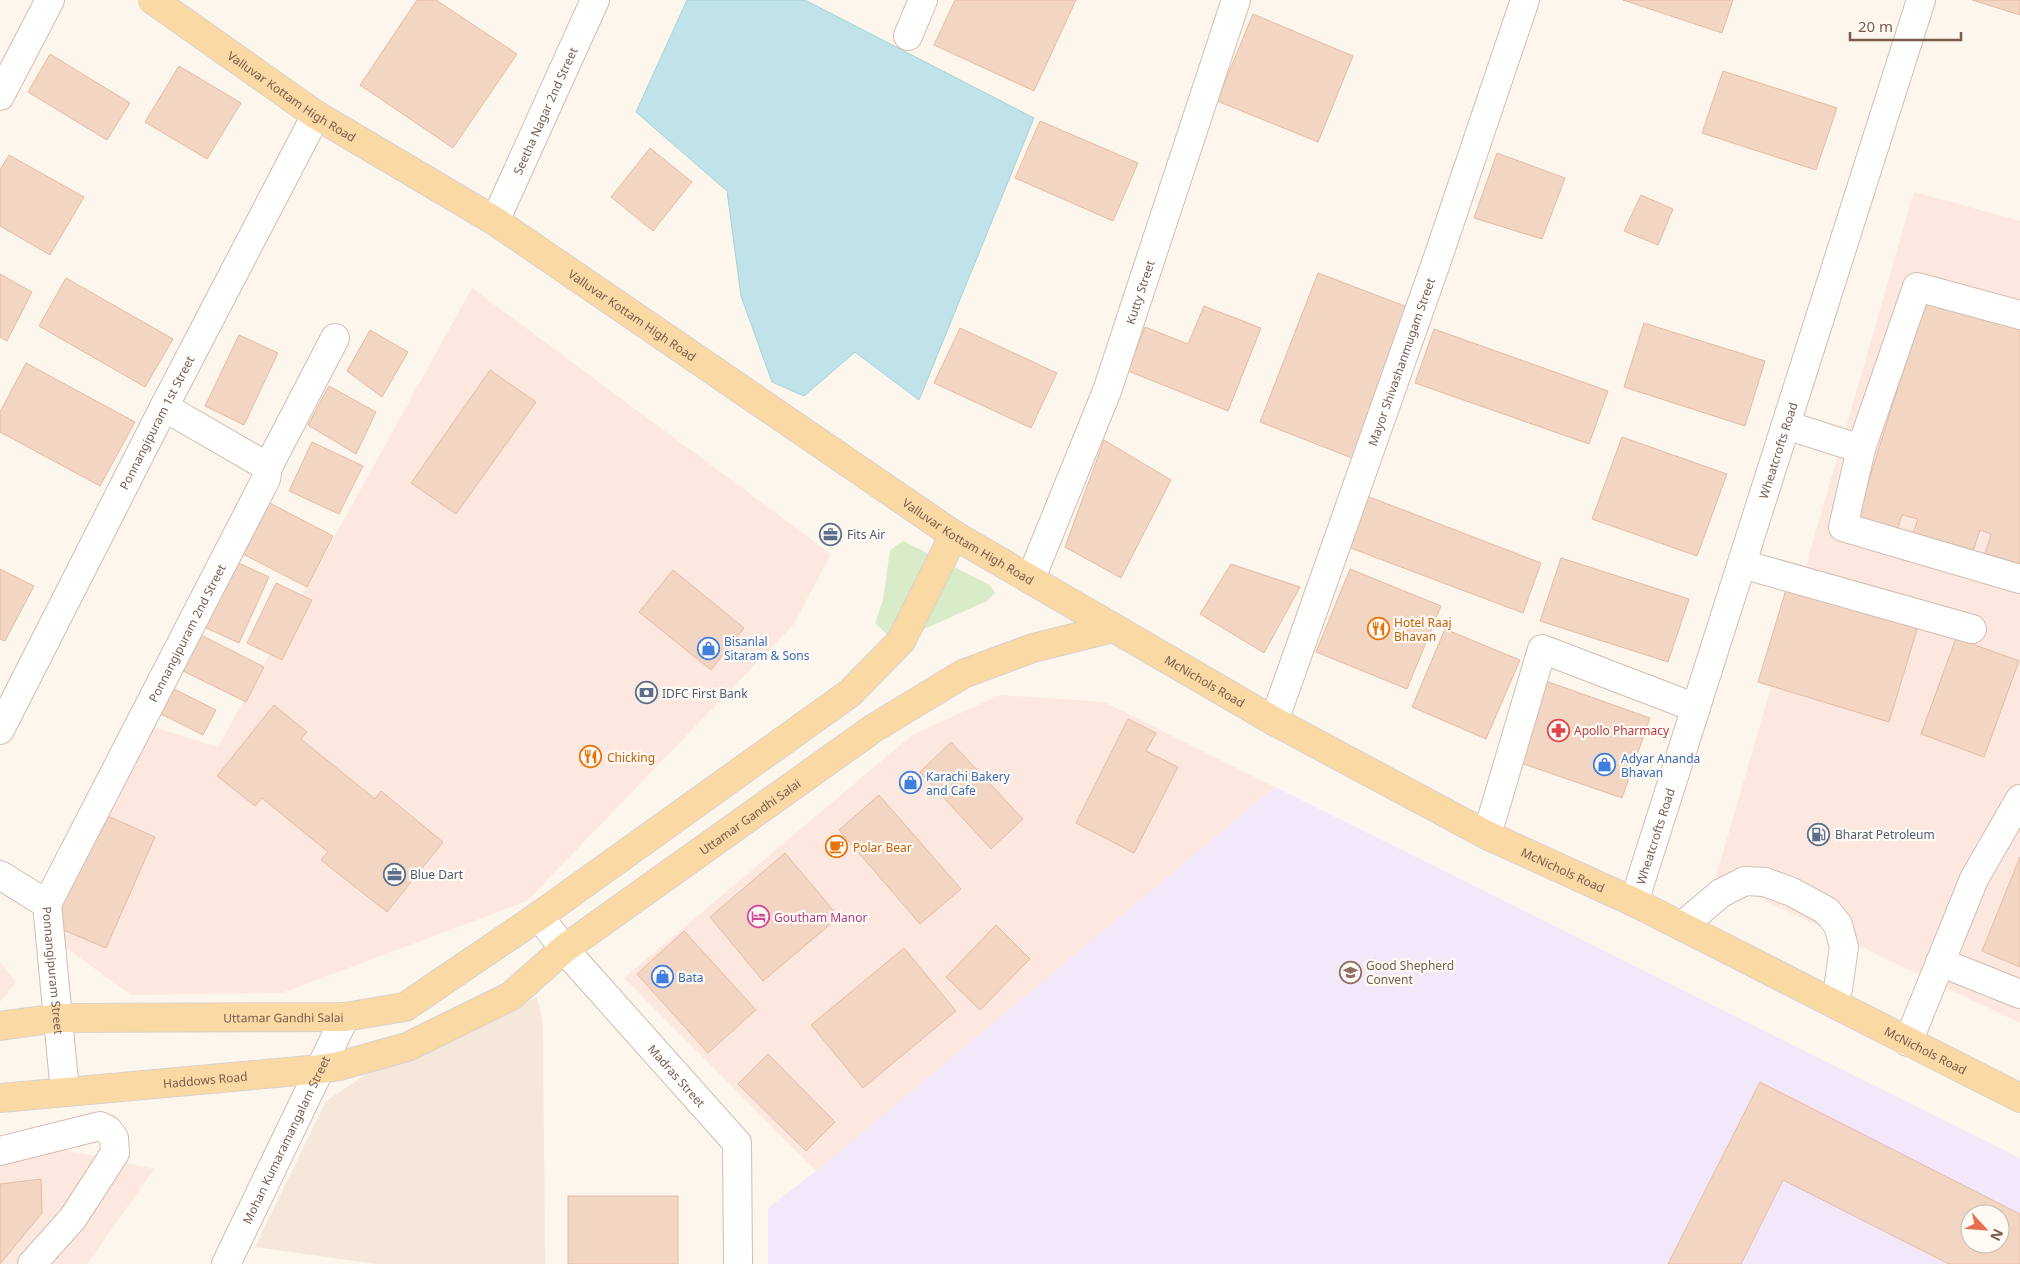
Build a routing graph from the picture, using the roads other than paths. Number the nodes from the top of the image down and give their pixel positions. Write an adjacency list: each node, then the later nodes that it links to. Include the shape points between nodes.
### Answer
1 (50, 0): 9 (street)
2 (153, 0): 10 (main road, Valluvar Kottam High Road)
3 (595, 0): 11 (street, Seetha Nagar 2nd Street)
4 (923, 0): 8 (street)
5 (1236, 0): 20 (street, Kutty Street, via 1107,390)
6 (1525, 0): 25 (street, Mayor Shivashanmugam Street)
7 (1921, 0): 15 (street, Wheatcrofts Road)
8 (908, 36)
9 (0, 96)
10 (316, 115): 11 (main road, Valluvar Kottam High Road); 14 (street, Ponnangipuram 1st Street)
11 (495, 221): 18 (main road, Valluvar Kottam High Road)
12 (2020, 315): 16 (street, via 1917,287)
13 (336, 338): 17 (street, Ponnangipuram 2nd Street)
14 (164, 407): 17 (street); 26 (street, Ponnangipuram 1st Street)
15 (1786, 425): 16 (street); 19 (street, Wheatcrofts Road)
16 (1861, 449): 21 (street, via 1843,527)
17 (268, 467): 31 (street, Ponnangipuram 2nd Street, via 266,478)
18 (954, 534): 20 (main road, Valluvar Kottam High Road); 32 (main road, Uttamar Gandhi Salai, via 901,641 850,692)
19 (1742, 564): 23 (street); 24 (street, Wheatcrofts Road)
20 (1031, 578): 22 (main road, Valluvar Kottam High Road)
21 (2020, 579)
22 (1113, 628): 25 (main road, McNichols Road); 34 (main road, Uttamar Gandhi Salai, via 1033,648 955,679 874,728)
23 (1972, 629)
24 (1696, 708): 28 (street, via 1542,650); 30 (street, Wheatcrofts Road)
25 (1274, 722): 28 (main road, McNichols Road)
26 (0, 730)
27 (2020, 799): 35 (street, via 1974,879)
28 (1487, 835): 30 (main road, McNichols Road)
29 (0, 875): 31 (street, Ponnangipuram Street)
30 (1634, 902): 33 (main road, McNichols Road)
31 (47, 904): 39 (street, Ponnangipuram Street)
32 (539, 916): 34 (street, Madras Street); 38 (main road, Uttamar Gandhi Salai, via 405,1007)
33 (1682, 926): 37 (main road, McNichols Road); 37 (street, via 1721,893 1744,880 1765,882 1792,892 1827,911 1838,925 1844,947)
34 (564, 949): 42 (main road, Uttamar Gandhi Salai, via 511,996); 50 (street, Madras Street, via 737,1143)
35 (1940, 962): 36 (street); 41 (street)
36 (2020, 994)
37 (1833, 1003): 41 (main road, McNichols Road)
38 (345, 1017): 39 (main road, Uttamar Gandhi Salai); 43 (street, Mohan Kumaramangalam Street)
39 (58, 1018): 40 (main road, Uttamar Gandhi Salai); 44 (street, Ponnangipuram Street)
40 (0, 1026)
41 (1908, 1042): 46 (main road, McNichols Road)
42 (407, 1047): 43 (main road, Haddows Road)
43 (321, 1069): 44 (main road, Haddows Road); 49 (street, Mohan Kumaramangalam Street)
44 (65, 1092): 45 (main road, Haddows Road)
45 (0, 1098)
46 (2020, 1098)
47 (0, 1151): 48 (street, via 100,1126 114,1138 115,1153 78,1210)
48 (32, 1264)
49 (226, 1264)
50 (738, 1264)

